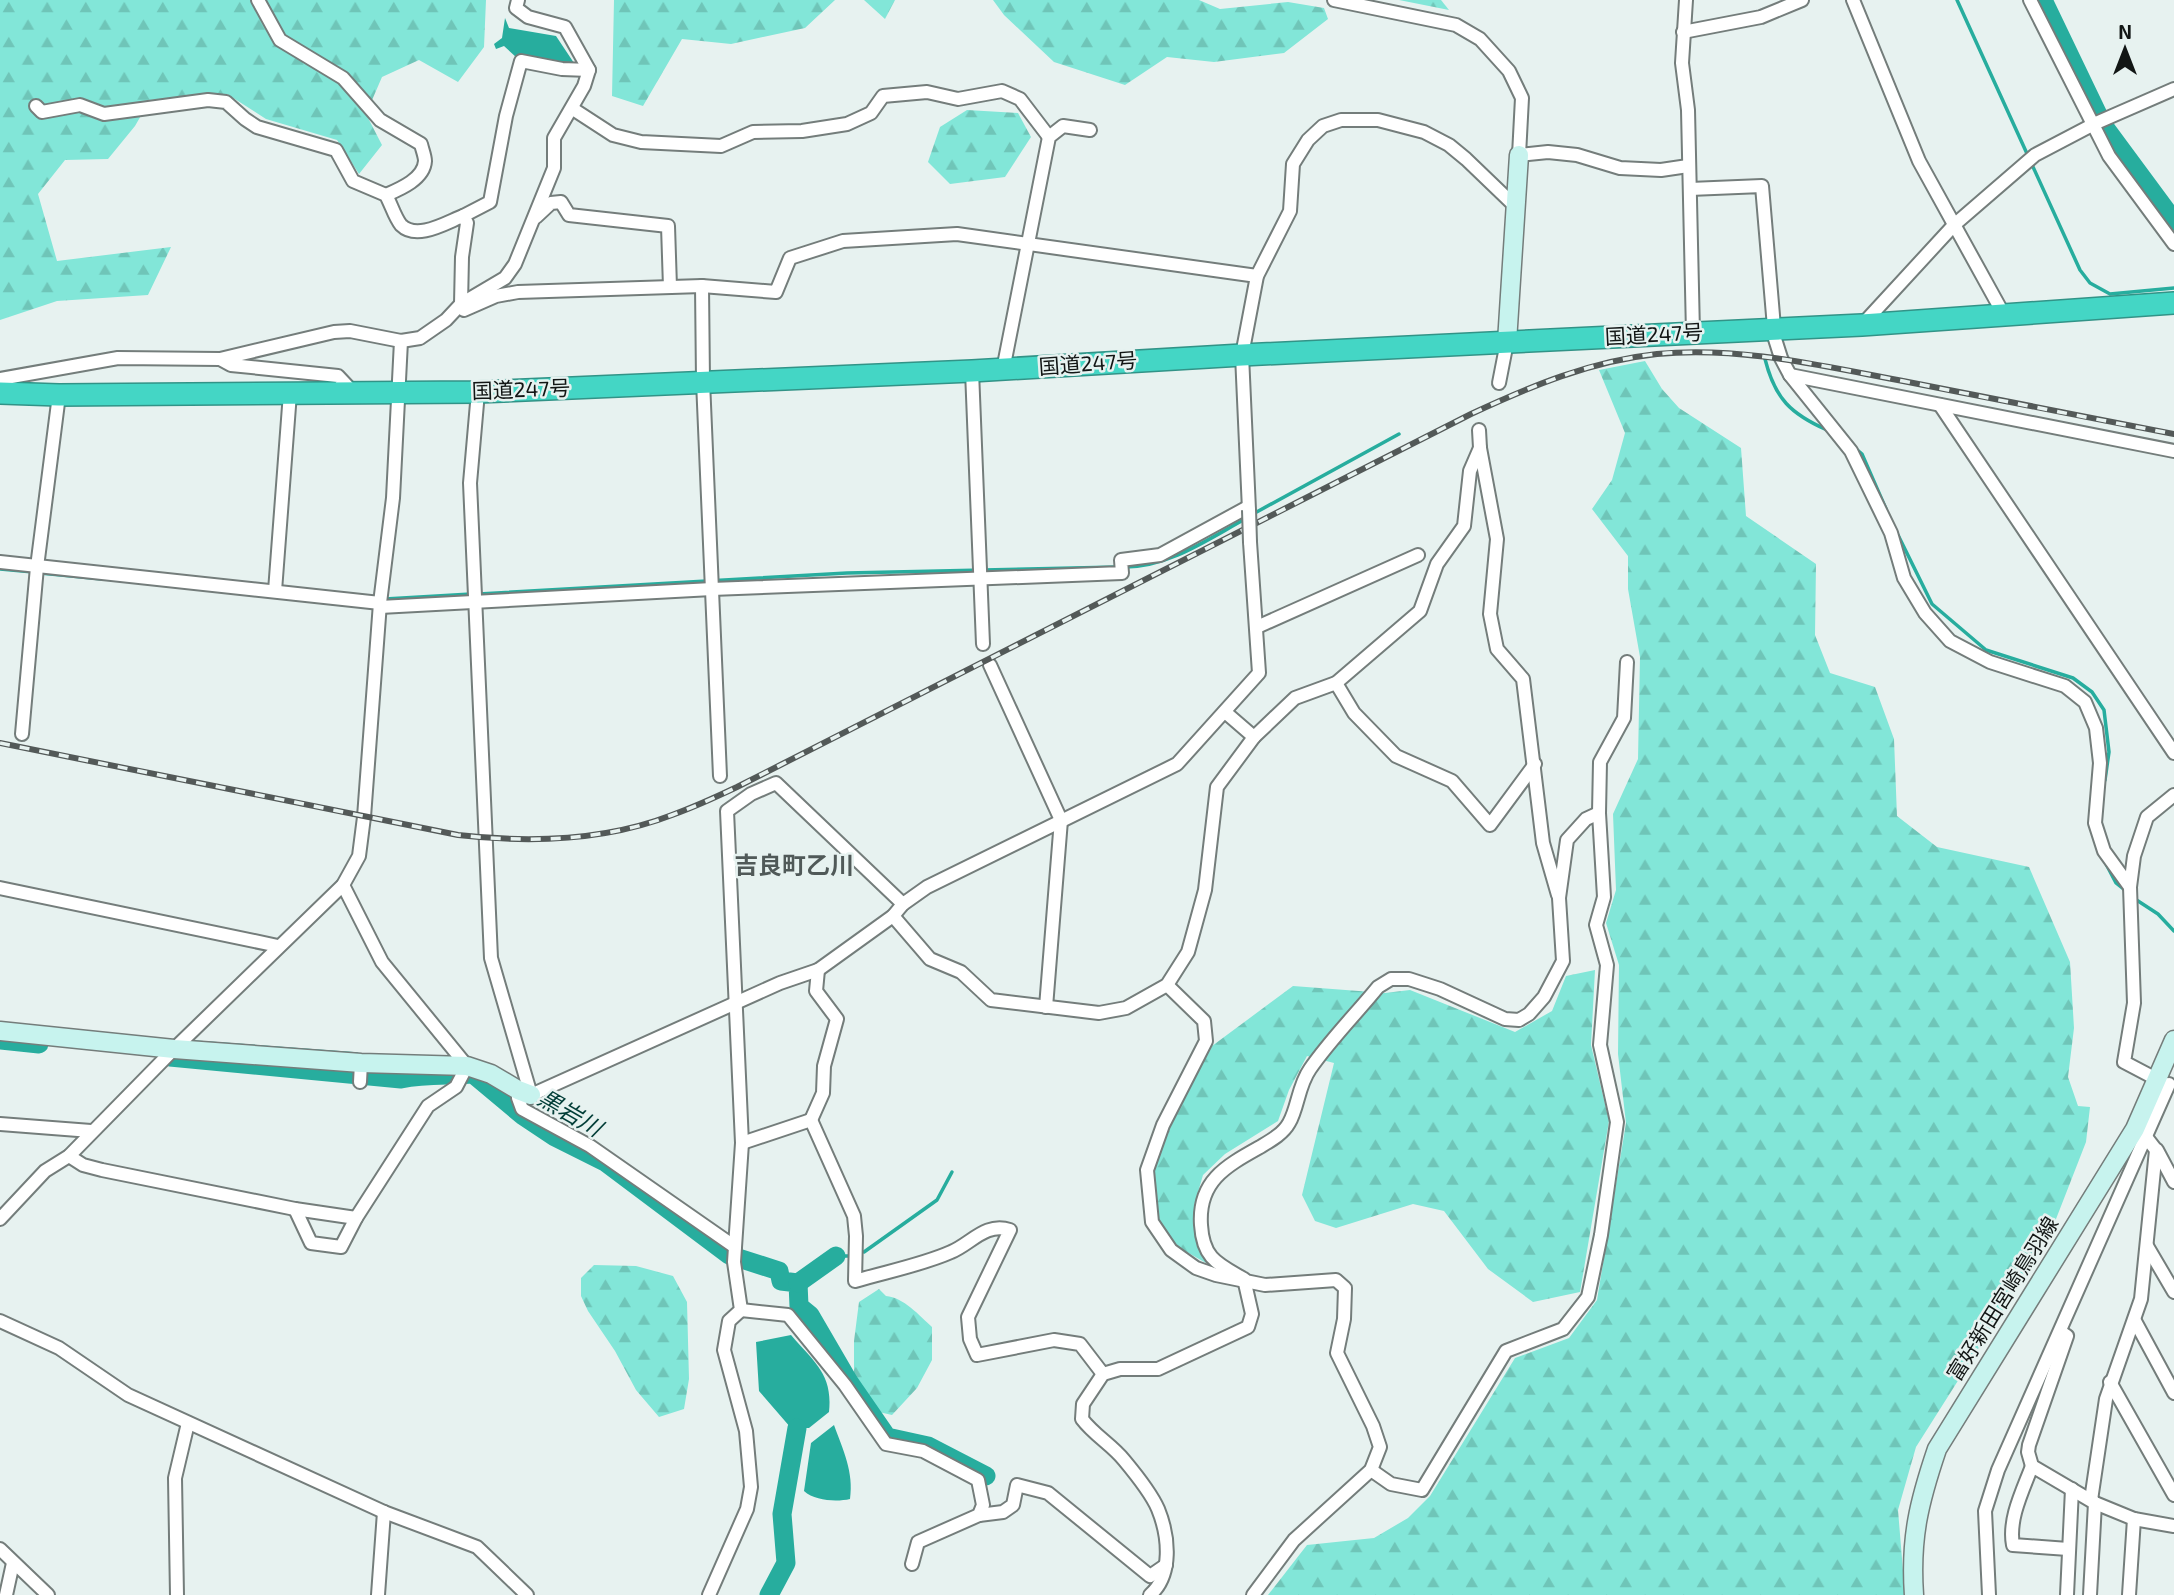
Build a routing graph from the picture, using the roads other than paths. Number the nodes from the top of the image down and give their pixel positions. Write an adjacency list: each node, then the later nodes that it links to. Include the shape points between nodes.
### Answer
1 (258, 0): 19 (street, via 280,40 344,78 380,120 421,144 425,162 419,174)
2 (518, 0): 9 (street, via 516,8 528,17 565,27)
3 (1335, 0): 16 (street, via 1456,25 1480,39 1509,71 1522,98)
4 (1686, 0): 8 (street)
5 (1802, 0): 8 (street, via 1761,17)
6 (1853, 0): 23 (street, via 1919,161)
7 (2029, 0): 13 (street)
8 (1683, 32): 17 (street)
9 (589, 70): 12 (street); 21 (street, via 521,61 490,202)
10 (2174, 89): 13 (street)
11 (36, 106): 19 (street, via 42,112 80,106 104,114 208,100 226,102 257,127 336,150 353,181)
12 (573, 109): 15 (street, via 613,135 721,146 753,132 847,124 871,113 883,96 928,92 958,99 1002,91 1020,99); 22 (street, via 554,138 554,168)
13 (2098, 123): 23 (street, via 2035,155); 25 (street, via 2109,156)
14 (1090, 130): 15 (street, via 1063,127)
15 (1049, 137): 24 (street)
16 (1519, 155): 17 (street, via 1577,155 1620,168); 20 (street)
17 (1688, 166): 18 (street)
18 (1690, 189): 34 (street, via 1762,186); 35 (street)
19 (386, 195): 21 (street, via 401,225 414,232)
20 (1516, 207): 26 (street, via 1449,145 1424,132 1378,120 1341,120 1323,126 1308,139 1293,164 1290,211); 37 (street)
21 (463, 216): 30 (street, via 467,223)
22 (533, 220): 28 (street, via 551,203 561,202 569,215 668,226); 30 (street, via 505,278)
23 (1954, 225): 31 (street); 33 (street)
24 (1030, 243): 26 (street); 27 (street, via 957,234 843,241 790,258 776,292); 40 (street)
25 (2174, 244)
26 (1257, 276): 38 (street)
27 (702, 286): 28 (street); 44 (street)
28 (670, 287): 32 (street, via 518,292 496,296)
29 (2174, 303): 31 (highway, 国道247号)
30 (461, 304): 32 (street)
31 (2004, 315): 33 (highway, 国道247号)
32 (446, 320): 36 (street, via 420,338)
33 (1862, 325): 34 (highway, 国道247号)
34 (1775, 328): 35 (highway, 国道247号); 42 (street, via 1781,358)
35 (1693, 333): 37 (highway, 国道247号)
36 (401, 341): 39 (street, via 334,332); 46 (street)
37 (1507, 342): 38 (highway, 国道247号); 45 (street)
38 (1242, 355): 40 (highway, 国道247号); 56 (street)
39 (220, 359): 43 (street, via 118,358); 47 (street, via 231,365 338,376)
40 (1003, 370): 41 (highway, 国道247号)
41 (972, 371): 44 (highway, 国道247号); 60 (street)
42 (1790, 374): 52 (street); 80 (street, via 1851,451 1891,533 1904,578 1925,613 1950,641 1990,662 2065,687 2085,702 2096,729 2100,763 2095,823 2104,851)
43 (0, 379)
44 (703, 381): 48 (highway, 国道247号); 61 (street)
45 (1499, 383)
46 (398, 391): 47 (highway, 国道247号); 48 (highway, 国道247号); 63 (street, via 393,498)
47 (353, 392): 50 (highway, 国道247号)
48 (478, 392): 64 (street, via 470,483)
49 (0, 393): 51 (highway, 国道247号)
50 (290, 393): 51 (highway, 国道247号); 62 (street)
51 (59, 395): 59 (street)
52 (1940, 405): 55 (street); 73 (street)
53 (1479, 430): 54 (street)
54 (1480, 448): 69 (street, via 1470,471 1464,526 1437,564 1420,611); 74 (street, via 1497,539 1490,614 1497,649 1523,679)
55 (2174, 451)
56 (1248, 509): 60 (street, via 1160,555 1122,567); 65 (street, bridge)
57 (1418, 555): 65 (street)
58 (0, 562): 59 (street)
59 (37, 571): 62 (street); 71 (street)
60 (980, 578): 61 (street); 66 (street)
61 (712, 588): 64 (street); 75 (street)
62 (275, 591): 63 (street)
63 (380, 601): 64 (street); 79 (street, via 359,856)
64 (475, 601): 95 (street, via 491,958)
65 (1256, 627): 70 (street, via 1259,673)
66 (983, 644)
67 (1627, 662): 77 (street, via 1623,718 1600,762)
68 (990, 665): 78 (street)
69 (1336, 683): 72 (street, via 1295,698); 74 (street, via 1354,713 1396,756 1452,780 1490,825)
70 (1225, 712): 72 (street); 78 (street, via 1177,764)
71 (22, 734)
72 (1254, 737): 87 (street, via 1217,787 1205,890 1188,952)
73 (2174, 753)
74 (1535, 764): 82 (street, via 1543,843)
75 (720, 776)
76 (2174, 795): 80 (street, via 2147,817)
77 (1599, 813): 82 (street, via 1586,819 1567,840); 121 (street, via 1604,897 1596,925 1607,965 1600,1045 1617,1122 1588,1297 1563,1329 1506,1351 1423,1490 1391,1484)
78 (1061, 820): 83 (street, via 927,887); 89 (street)
79 (343, 885): 85 (street); 93 (street, via 382,962)
80 (2130, 887): 94 (street, via 2134,1003 2124,1062)
81 (0, 888): 85 (street)
82 (1559, 898): 109 (street, via 1563,961 1529,1014 1519,1020 1505,1018 1440,989 1409,979 1391,979 1378,987 1309,1070 1289,1123 1274,1139 1226,1166 1209,1184 1200,1209 1202,1235 1213,1261)
83 (903, 904): 84 (street); 88 (street, via 776,783 751,794 727,811)
84 (893, 916): 86 (street); 89 (street, via 930,960 961,972 991,1000)
85 (278, 946): 92 (street)
86 (818, 970): 88 (street); 96 (street, via 816,991 837,1019 824,1066 823,1093)
87 (1167, 985): 89 (street, via 1126,1008 1099,1013); 109 (street, via 1204,1021 1206,1041 1163,1125 1147,1170 1152,1222 1171,1250 1196,1268)
88 (736, 1002): 95 (street); 100 (street)
89 (1046, 1007)
90 (0, 1031): 92 (street)
91 (2174, 1040): 94 (street, 富好新田宮崎鳥羽線)
92 (170, 1053): 93 (street, via 361,1072); 98 (street)
93 (467, 1066): 95 (street); 105 (street, via 457,1087 428,1106)
94 (2167, 1083): 99 (street); 142 (street, 富好新田宮崎鳥羽線, via 1937,1449 1920,1497 1914,1532)
95 (524, 1093): 108 (street, via 517,1098 522,1109 590,1146)
96 (811, 1120): 100 (street); 115 (street, via 854,1216 855,1281 952,1252 1000,1227 1010,1230 968,1317 977,1355 1054,1340 1080,1345)
97 (0, 1124): 98 (street)
98 (92, 1132): 102 (street)
99 (2146, 1137): 101 (street); 114 (street)
100 (742, 1143): 108 (street)
101 (2156, 1150): 103 (street); 107 (street)
102 (69, 1156): 104 (street, via 102,1170); 106 (street, via 45,1171)
103 (2174, 1182)
104 (295, 1209): 105 (street); 105 (street, via 311,1243 341,1247)
105 (356, 1218)
106 (0, 1219)
107 (2147, 1245): 110 (street); 113 (street)
108 (735, 1247): 111 (street)
109 (1244, 1279): 115 (street, via 1252,1314 1248,1327 1158,1369); 121 (street, via 1265,1285 1336,1280 1345,1288 1345,1319 1337,1353 1380,1447)
110 (2174, 1292)
111 (741, 1310): 126 (street, via 788,1315 886,1444 923,1451 978,1480 983,1505); 139 (street, via 729,1321 724,1350 746,1431 751,1487 747,1509)
112 (0, 1321): 119 (street, via 59,1348 128,1395)
113 (2135, 1321): 116 (street); 117 (street)
114 (2061, 1331): 120 (street, via 2067,1336 2029,1445); 143 (street, via 1988,1500)
115 (1103, 1374): 133 (street, via 1083,1404 1082,1419 1123,1458 1158,1508)
116 (2170, 1375): 118 (street)
117 (2110, 1382): 123 (street); 124 (street)
118 (2174, 1393)
119 (188, 1423): 125 (street); 136 (street, via 175,1478)
120 (2032, 1466): 122 (street); 130 (street, via 2013,1520 2013,1545)
121 (1371, 1469): 141 (street, via 1294,1540)
122 (2072, 1489): 124 (street); 130 (street)
123 (2174, 1495)
124 (2093, 1501): 127 (street); 145 (street)
125 (384, 1512): 137 (street); 138 (street, via 477,1547)
126 (979, 1516): 132 (street, via 918,1542); 133 (street, via 1003,1512 1013,1505 1017,1485 1048,1493 1150,1576)
127 (2134, 1519): 128 (street); 146 (street)
128 (2174, 1526)
129 (0, 1549): 131 (street)
130 (2068, 1549): 144 (street)
131 (13, 1563): 134 (street); 135 (street)
132 (912, 1564)
133 (1166, 1565): 140 (street, via 1158,1588)
134 (6, 1595)
135 (48, 1595)
136 (177, 1595)
137 (378, 1595)
138 (527, 1595)
139 (709, 1595)
140 (1150, 1595)
141 (1253, 1595)
142 (1914, 1595)
143 (1989, 1595)
144 (2067, 1595)
145 (2090, 1595)
146 (2129, 1595)

